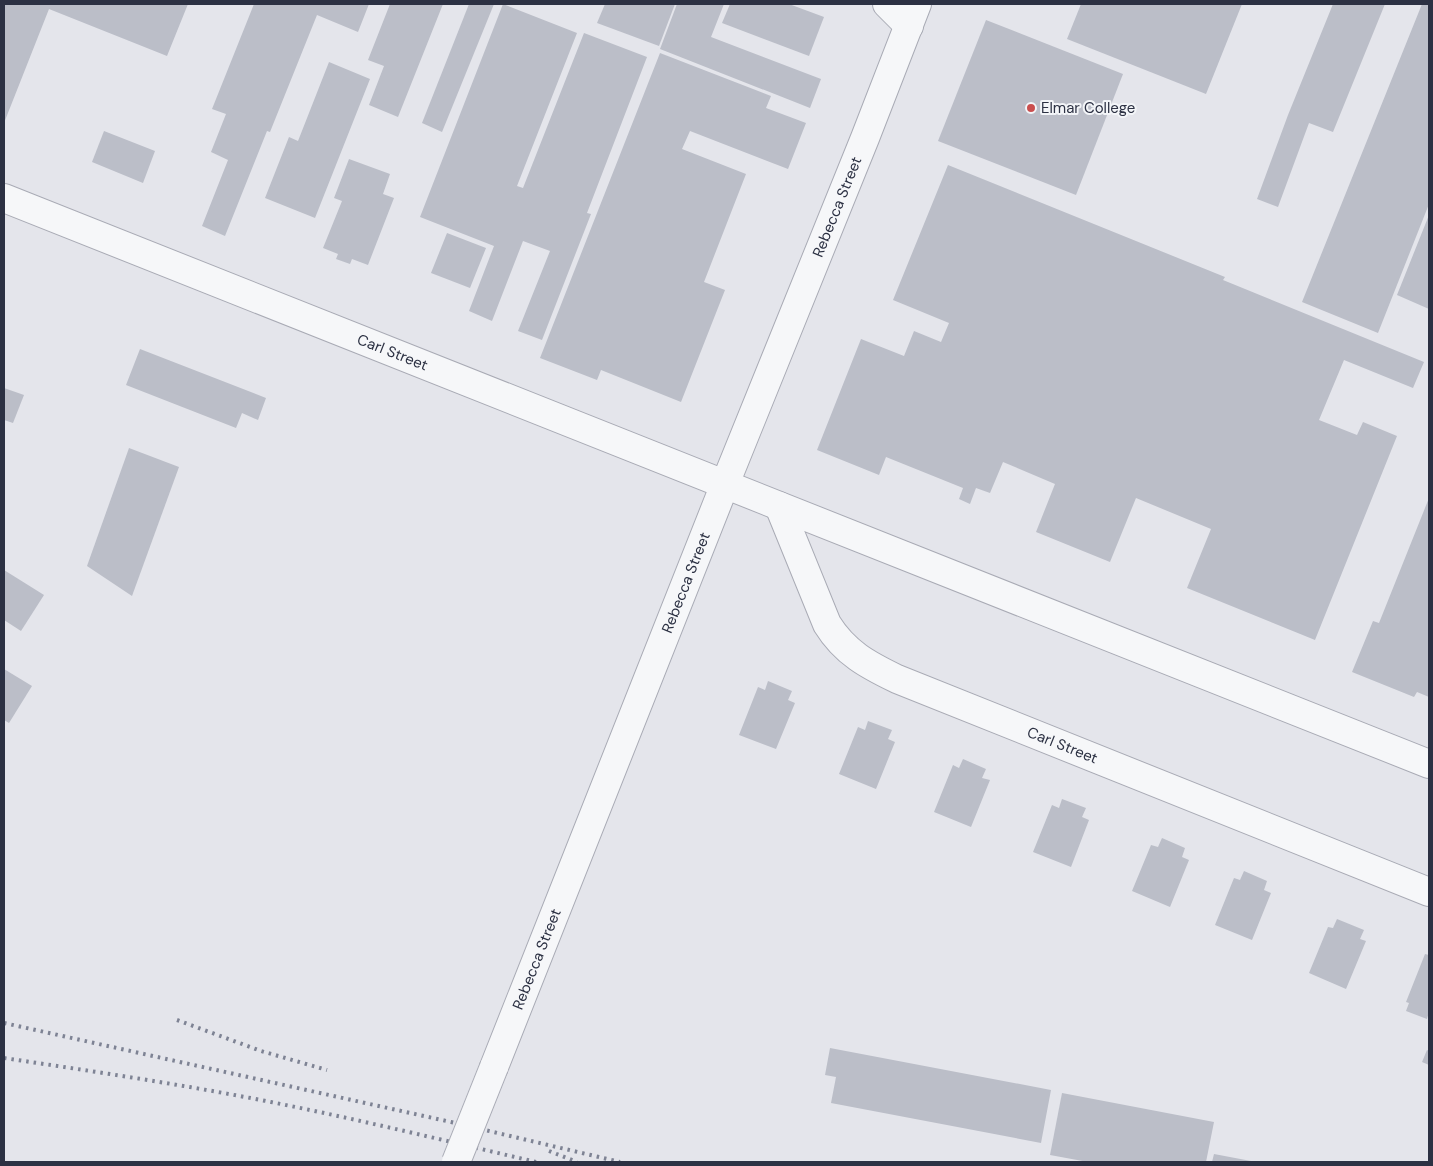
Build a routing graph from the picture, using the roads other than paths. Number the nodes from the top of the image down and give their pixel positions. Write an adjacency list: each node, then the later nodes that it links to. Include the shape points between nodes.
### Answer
1 (887, 4): 2 (street)
2 (913, 15): 4 (street, Rebecca Street)
3 (4, 198): 4 (street, Carl Street)
4 (725, 484): 5 (street, Carl Street); 8 (street, Rebecca Street, bridge)
5 (779, 506): 6 (street, Carl Street); 7 (street, Carl Street, via 827,624 845,648 877,669)
6 (1429, 764)
7 (1429, 892)
8 (456, 1162)

